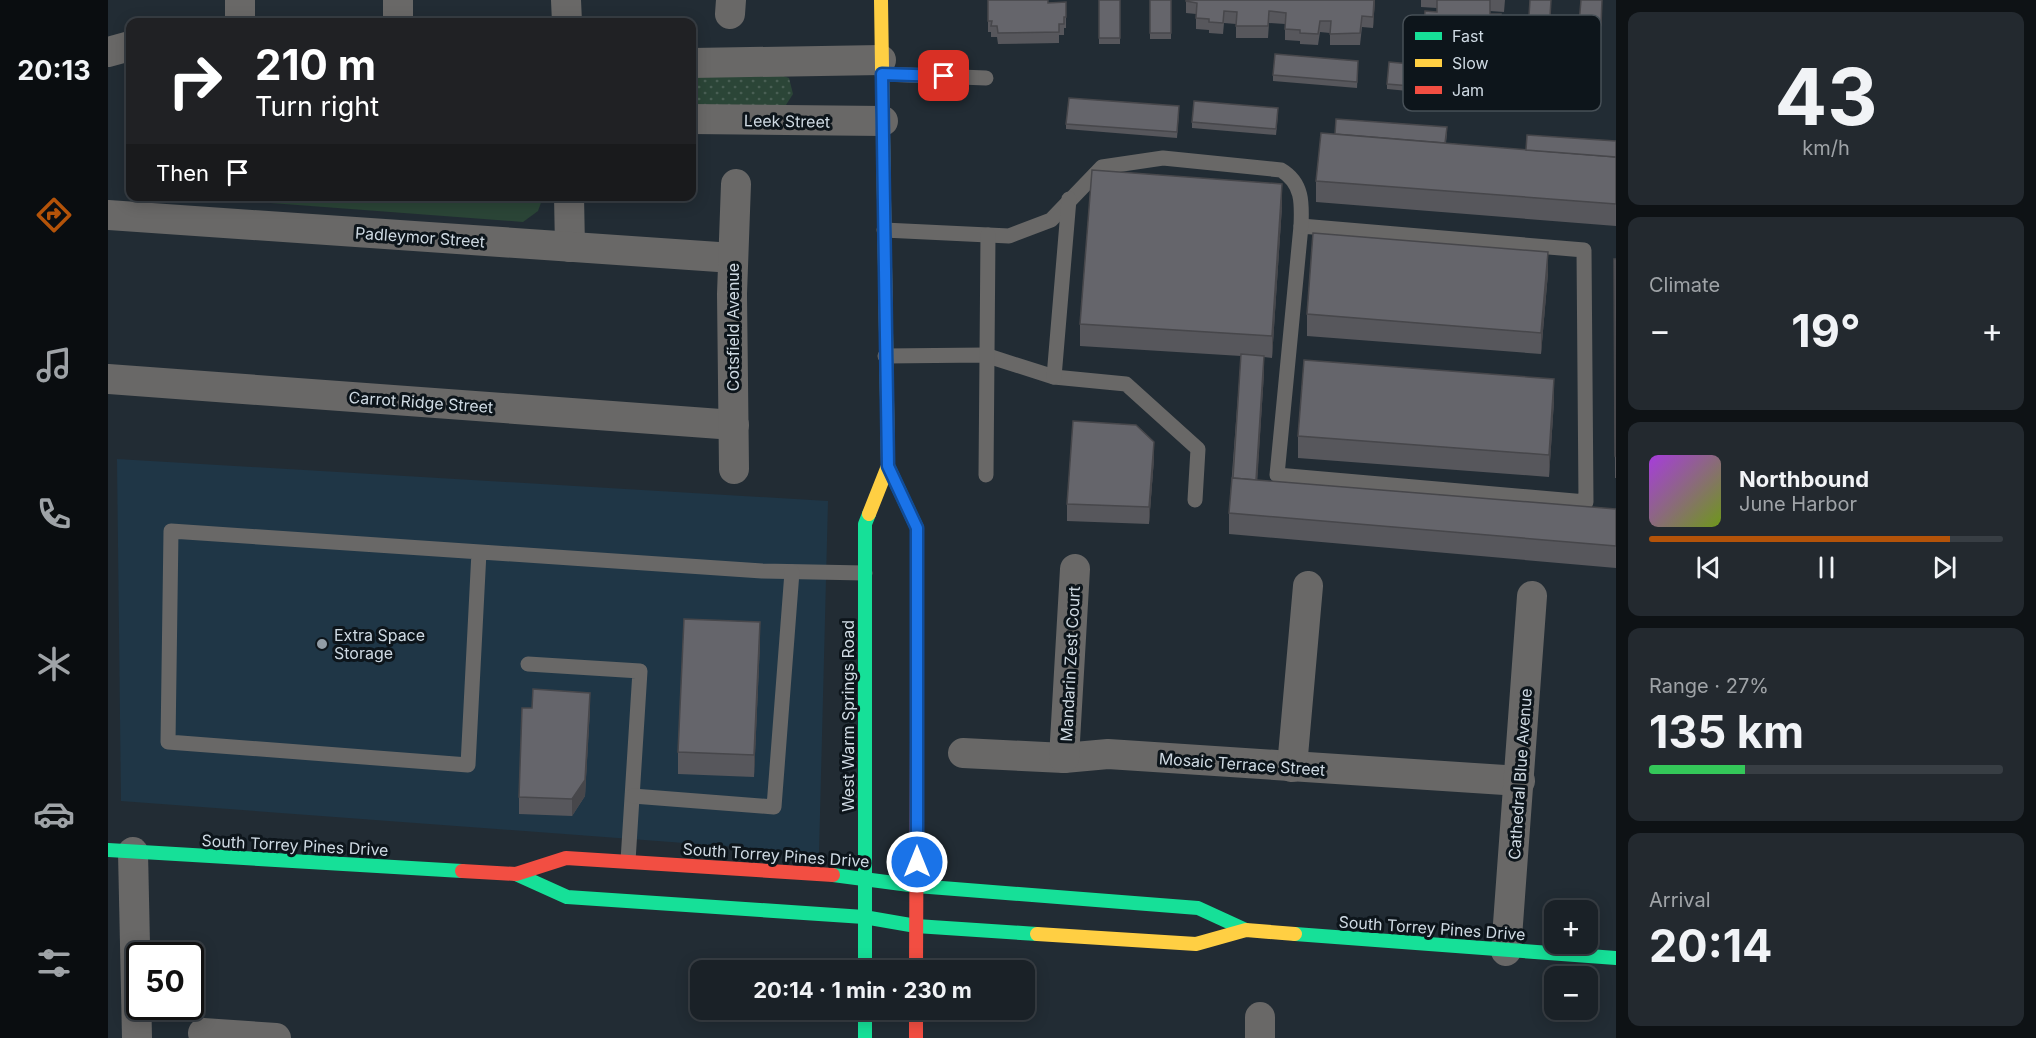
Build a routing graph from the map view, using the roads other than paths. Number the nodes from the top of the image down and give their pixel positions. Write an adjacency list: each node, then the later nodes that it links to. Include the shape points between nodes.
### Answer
1 (240, 0): 5 (street)
2 (398, 0): 6 (street)
3 (566, 0): 7 (street)
4 (881, 0): 11 (street, West Warm Springs Road)
5 (240, 18)
6 (398, 18)
7 (567, 18)
8 (126, 47): 9 (street)
9 (108, 52)
10 (696, 63): 11 (street)
11 (882, 67): 12 (lane); 14 (street, West Warm Springs Road)
12 (986, 78)
13 (696, 119): 14 (street, Leek Street)
14 (883, 121): 20 (street, West Warm Springs Road)
15 (736, 184): 23 (street, Cotsfield Avenue)
16 (1070, 199): 19 (lane, via 1102,167 1163,158 1281,170 1291,176 1300,192); 21 (lane, via 1051,220 1009,236); 26 (lane)
17 (569, 201): 22 (street)
18 (108, 215): 22 (street, Padleymor Street)
19 (1301, 226): 19 (lane, via 1277,475 1586,502 1584,250)
20 (884, 230): 21 (lane); 25 (street, West Warm Springs Road)
21 (988, 235): 24 (lane)
22 (570, 247): 23 (street, Padleymor Street)
23 (733, 258): 28 (street, Cotsfield Avenue)
24 (986, 355): 25 (lane); 26 (lane); 31 (lane)
25 (885, 356): 29 (street, West Warm Springs Road)
26 (1054, 377): 32 (lane, via 1126,384 1198,450)
27 (108, 378): 28 (street, Carrot Ridge Street)
28 (734, 425): 30 (street, Cotsfield Avenue)
29 (888, 466): 36 (street, West Warm Springs Road, via 865,524); 49 (street, West Warm Springs Road, via 917,528)
30 (734, 469)
31 (986, 475)
32 (1195, 500)
33 (479, 552): 33 (lane, via 171,531 168,742 468,765); 35 (lane)
34 (1075, 569): 41 (street, Mandarin Zest Court)
35 (792, 572): 36 (lane); 44 (lane, via 774,807)
36 (865, 573): 48 (street, West Warm Springs Road)
37 (1308, 586): 42 (street)
38 (1532, 596): 43 (street, Cathedral Blue Avenue)
39 (528, 664): 44 (lane, via 640,671)
40 (963, 753): 41 (street, Mosaic Terrace Street)
41 (1064, 758): 42 (street, Mosaic Terrace Street, via 1108,754)
42 (1292, 768): 43 (street, Mosaic Terrace Street)
43 (1520, 781): 53 (street, Cathedral Blue Avenue)
44 (633, 796): 46 (lane)
45 (120, 851): 47 (street, South Torrey Pines Drive); 60 (street)
46 (628, 861): 47 (street, South Torrey Pines Drive, via 566,858); 48 (street, South Torrey Pines Drive)
47 (516, 874): 50 (street, South Torrey Pines Drive, via 567,897)
48 (864, 877): 49 (street, South Torrey Pines Drive); 50 (street, West Warm Springs Road)
49 (917, 886): 51 (street, West Warm Springs Road); 52 (street, South Torrey Pines Drive, via 1198,908)
50 (864, 917): 51 (street, South Torrey Pines Drive); 55 (street, West Warm Springs Road)
51 (916, 926): 52 (street, South Torrey Pines Drive, via 1196,944); 56 (street, West Warm Springs Road)
52 (1246, 930): 53 (street, South Torrey Pines Drive)
53 (1506, 951): 54 (street, South Torrey Pines Drive)
54 (1616, 958)
55 (865, 960)
56 (916, 960)
57 (865, 1020): 62 (street)
58 (916, 1020): 63 (street)
59 (203, 1033): 61 (street)
60 (137, 1038)
61 (276, 1038)
62 (865, 1038)
63 (916, 1038)

